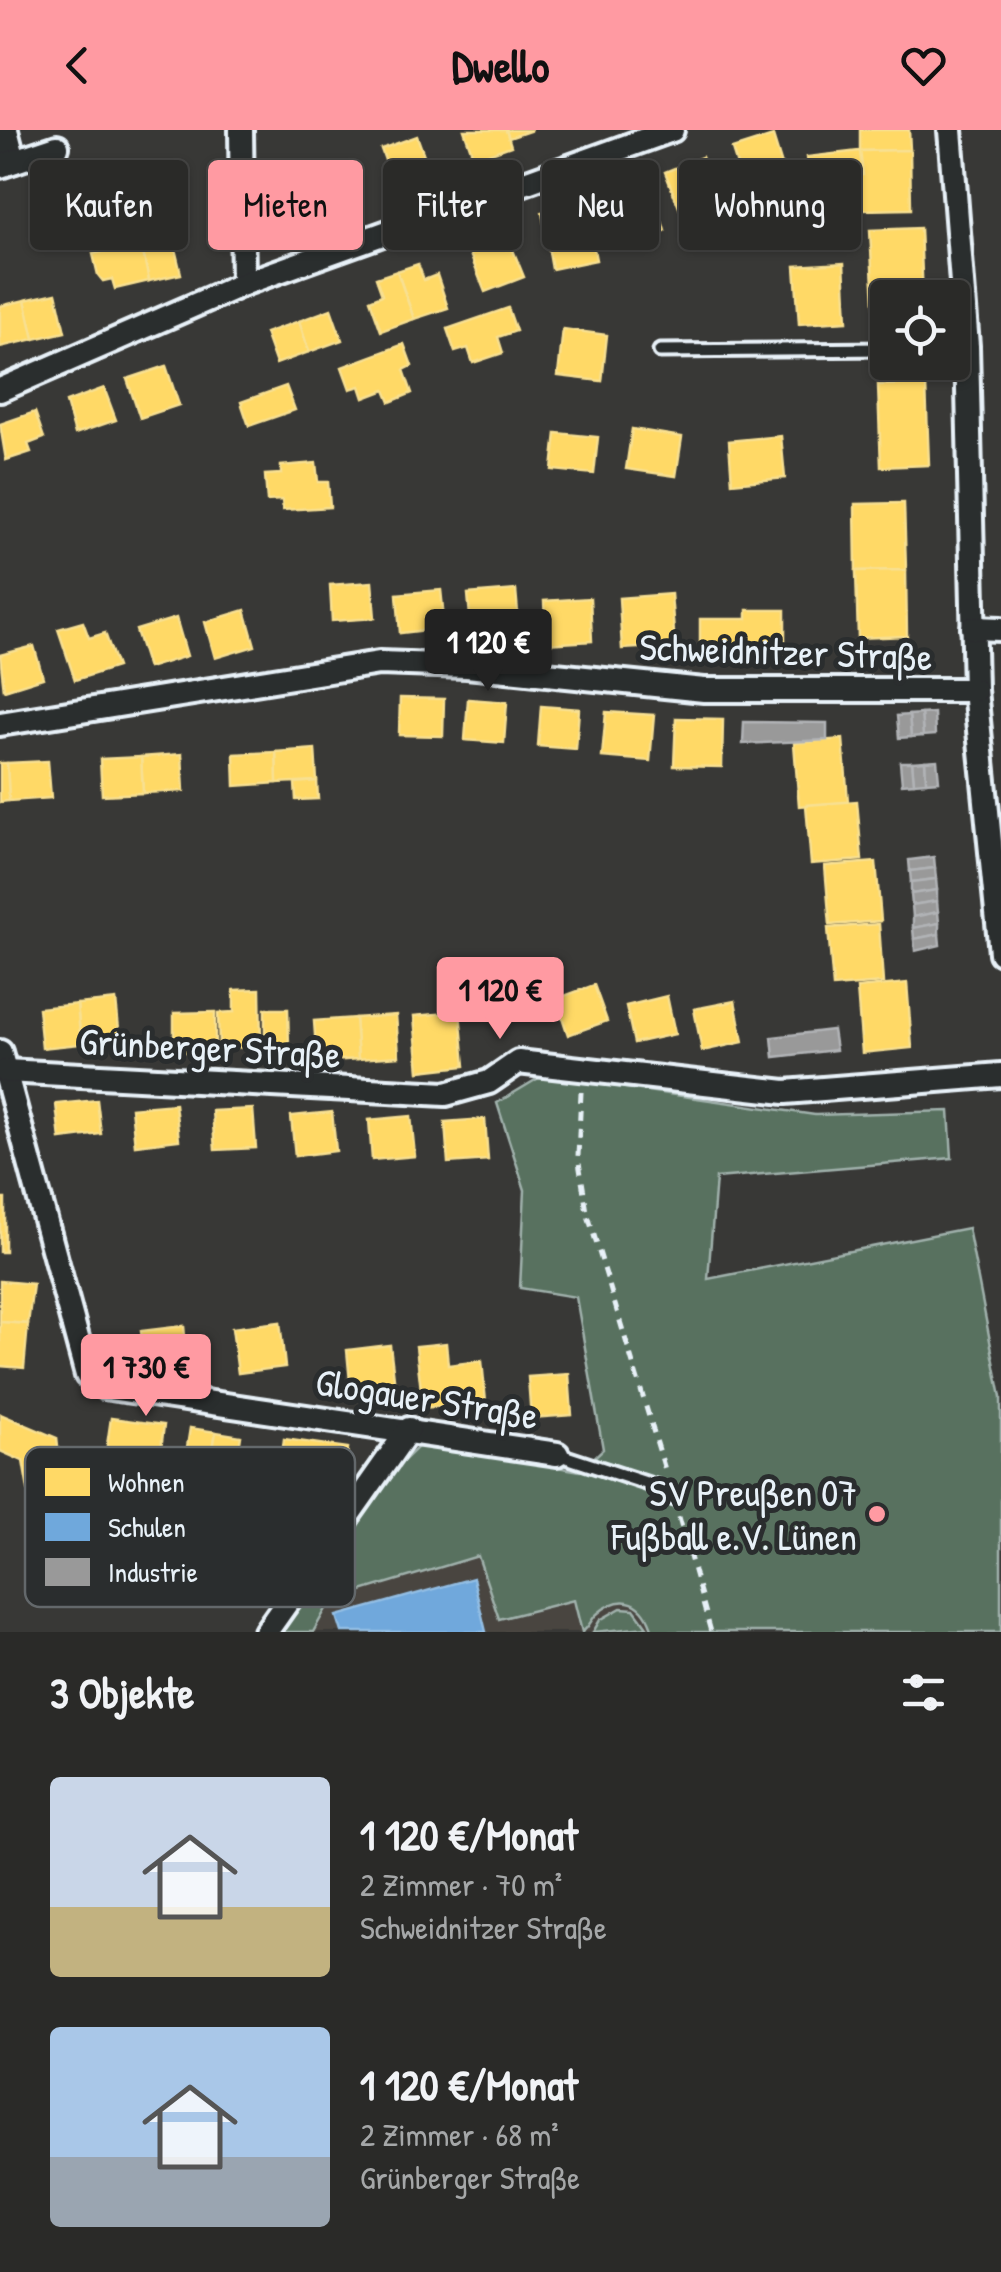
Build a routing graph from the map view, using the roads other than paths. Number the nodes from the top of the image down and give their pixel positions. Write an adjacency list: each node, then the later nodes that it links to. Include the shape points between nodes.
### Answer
1 (6, 130): 6 (street)
2 (241, 130): 8 (street)
3 (672, 130): 8 (street)
4 (950, 130): 7 (street)
5 (57, 147): 6 (street)
6 (7, 163)
7 (957, 280)
8 (243, 284): 12 (street)
9 (870, 349): 10 (lane)
10 (660, 351)
11 (962, 380): 13 (street)
12 (0, 390)
13 (973, 628): 14 (street, Schweidnitzer Straße); 15 (street)
14 (1001, 629)
15 (976, 690): 16 (street, Schweidnitzer Straße, via 704,690 467,666 379,664); 17 (street)
16 (0, 724)
17 (1001, 954)
18 (3, 1062): 19 (street, Grünberger Straße, via 446,1094 489,1082 518,1062 785,1092); 20 (street, Glogauer Straße, via 88,1375 104,1387)
19 (1001, 1075)
20 (409, 1429): 21 (street, Glogauer Straße); 23 (street)
21 (557, 1454): 22 (lane, via 658,1487)
22 (674, 1499)
23 (355, 1506)
24 (284, 1607): 25 (street)
25 (266, 1632)

